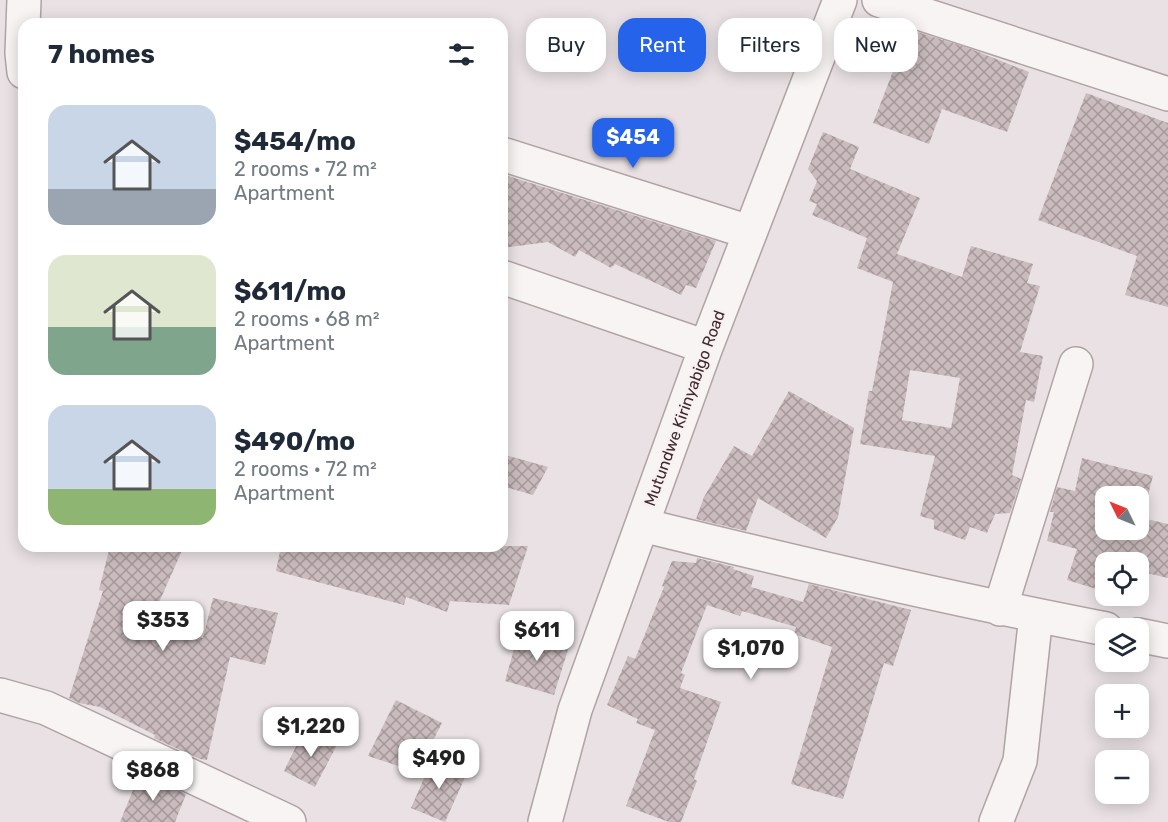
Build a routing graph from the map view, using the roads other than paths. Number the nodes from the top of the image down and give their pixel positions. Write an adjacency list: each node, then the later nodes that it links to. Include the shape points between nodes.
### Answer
1 (24, 0): 4 (street)
2 (840, 0): 7 (street, Mutundwe Kirinyabigo Road)
3 (879, 0): 5 (street)
4 (23, 18)
5 (1168, 94)
6 (508, 156): 7 (street)
7 (749, 232): 9 (street, Mutundwe Kirinyabigo Road)
8 (508, 279): 9 (street)
9 (706, 347): 11 (street, Mutundwe Kirinyabigo Road)
10 (1076, 364): 12 (street)
11 (642, 525): 12 (street); 19 (street, Mutundwe Kirinyabigo Road, via 575,710)
12 (1000, 609): 13 (street)
13 (1036, 615): 14 (street); 20 (street, via 1020,761)
14 (1095, 627)
15 (1149, 637): 16 (street)
16 (1168, 641)
17 (0, 695): 18 (street, via 46,708)
18 (289, 822)
19 (546, 822)
20 (996, 822)

